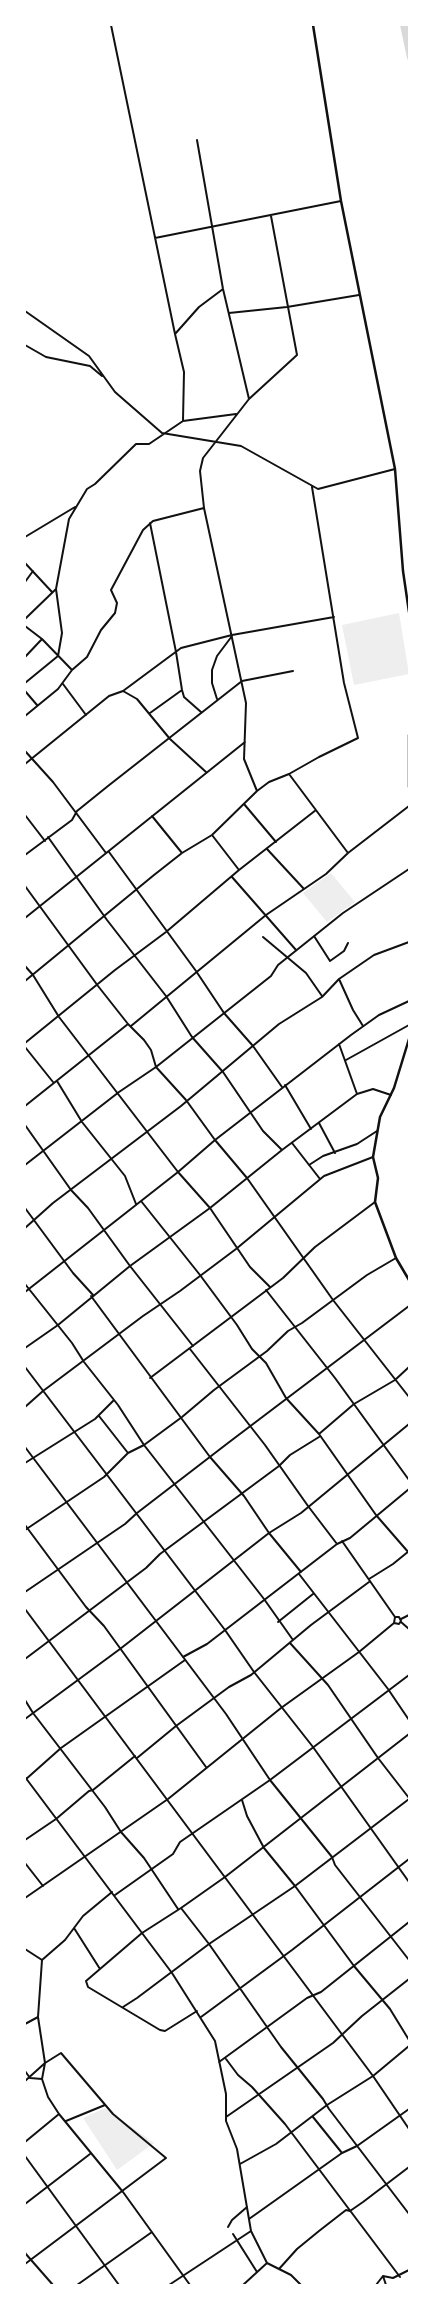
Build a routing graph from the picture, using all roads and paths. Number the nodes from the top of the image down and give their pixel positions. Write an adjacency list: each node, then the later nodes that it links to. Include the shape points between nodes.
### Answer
1 (111, 25): 7 (street)
2 (313, 25): 4 (street)
3 (197, 140): 6 (street)
4 (341, 201): 5 (street); 9 (street)
5 (271, 216): 6 (street); 10 (street)
6 (211, 227): 7 (street); 8 (street)
7 (155, 238): 13 (street)
8 (223, 289): 12 (street); 13 (street, via 199,307)
9 (359, 295): 10 (street); 21 (street)
10 (287, 307): 12 (street); 16 (street, via 297,354)
11 (25, 311): 15 (street, via 88,356)
12 (229, 313): 16 (street)
13 (175, 334): 18 (street, via 184,372)
14 (25, 345): 15 (street, via 46,357 90,366)
15 (104, 377): 19 (street, via 115,392)
16 (249, 399): 17 (street)
17 (237, 414): 18 (street); 20 (street)
18 (183, 420): 19 (street)
19 (162, 433): 20 (street); 23 (street, via 149,444 136,444 87,489)
20 (216, 440): 22 (street, via 241,446 260,455); 24 (street, via 200,463)
21 (395, 469): 22 (street, via 318,489); 32 (street)
22 (312, 487): 33 (street)
23 (75, 507): 26 (street); 30 (street, via 69,520)
24 (204, 508): 25 (street); 36 (street)
25 (150, 522): 38 (street); 41 (street, via 142,530 112,586 111,593 118,608 101,630 87,657)
26 (25, 537)
27 (25, 563): 28 (street)
28 (33, 571): 29 (street); 31 (street)
29 (25, 582)
30 (56, 589): 31 (street); 39 (street, via 62,633)
31 (52, 592): 34 (street)
32 (409, 612)
33 (334, 617): 36 (street); 62 (street, via 344,683 358,738)
34 (25, 619)
35 (25, 626): 37 (street)
36 (232, 635): 38 (street, via 181,648); 43 (street); 49 (street, via 217,656 212,670 212,683)
37 (42, 639): 39 (street); 40 (street)
38 (176, 652): 46 (street); 48 (street)
39 (58, 656): 41 (street); 44 (street)
40 (25, 657)
41 (72, 670): 45 (street)
42 (293, 671): 43 (street)
43 (242, 681): 49 (street); 57 (street, via 246,703)
44 (25, 683)
45 (63, 684): 50 (street); 53 (street)
46 (182, 690): 51 (street, via 184,697); 52 (street)
47 (25, 691): 50 (street)
48 (123, 691): 52 (street, via 137,699); 53 (street, via 109,696)
49 (217, 699): 51 (street)
50 (37, 706): 54 (street)
51 (201, 712): 56 (street, via 195,720)
52 (150, 713): 56 (street)
53 (86, 715): 59 (street)
54 (25, 716)
55 (409, 735): 63 (street)
56 (170, 739): 61 (street); 68 (street)
57 (245, 742): 61 (street); 64 (street, via 245,766)
58 (25, 752): 59 (street)
59 (32, 759): 60 (street); 68 (street)
60 (25, 764)
61 (206, 772): 70 (street)
62 (289, 774): 64 (street, via 269,782); 67 (street)
63 (409, 788)
64 (257, 791): 65 (street)
65 (244, 804): 71 (street); 74 (street)
66 (409, 806): 78 (street)
67 (316, 810): 74 (street); 78 (street)
68 (77, 812): 72 (street, via 72,820); 76 (street)
69 (25, 815): 73 (street)
70 (152, 816): 76 (street); 77 (street)
71 (212, 835): 77 (street); 81 (street)
72 (48, 837): 73 (street); 82 (street)
73 (45, 841): 79 (street)
74 (276, 842): 75 (street)
75 (267, 849): 81 (street); 85 (street)
76 (107, 853): 82 (street); 86 (street)
77 (182, 853): 86 (street)
78 (348, 853): 85 (street, via 326,874)
79 (25, 855)
80 (409, 869): 93 (street, via 343,913)
81 (239, 870): 83 (street)
82 (77, 877): 87 (street); 88 (street)
83 (232, 877): 89 (street); 91 (street)
84 (25, 886): 87 (street)
85 (304, 889): 89 (street)
86 (136, 890): 88 (street); 91 (street)
87 (39, 906): 90 (street); 96 (street)
88 (104, 916): 96 (street); 99 (street)
89 (266, 916): 97 (street); 101 (street)
90 (25, 918)
91 (166, 932): 99 (street); 101 (street)
92 (263, 936): 98 (street)
93 (314, 936): 95 (street, via 330,961 344,951); 97 (street)
94 (409, 942): 103 (street, via 374,955)
95 (348, 943)
96 (69, 946): 102 (street); 105 (street)
97 (296, 950): 98 (street)
98 (287, 957): 107 (street, via 306,973); 109 (street, via 271,976)
99 (134, 958): 105 (street, via 115,970); 106 (street)
100 (25, 966): 102 (street)
101 (196, 971): 106 (street); 109 (street)
102 (33, 975): 104 (street); 110 (street)
103 (339, 979): 107 (street); 113 (street)
104 (25, 982)
105 (98, 986): 110 (street); 111 (street)
106 (166, 996): 111 (street); 114 (street)
107 (322, 996): 118 (street, via 279,1024)
108 (409, 1001): 113 (street, via 384,1012)
109 (224, 1013): 114 (street); 118 (street)
110 (59, 1017): 116 (street); 120 (street)
111 (129, 1025): 120 (street); 122 (street, via 151,1050)
112 (409, 1025): 121 (street)
113 (363, 1026): 117 (street)
114 (192, 1037): 122 (street); 123 (street)
115 (409, 1039): 130 (street)
116 (25, 1043)
117 (339, 1044): 121 (street); 126 (street)
118 (253, 1046): 123 (street); 127 (street)
119 (25, 1047): 125 (street)
120 (89, 1055): 124 (street); 128 (street)
121 (346, 1060): 129 (street)
122 (156, 1066): 128 (street); 131 (street)
123 (223, 1072): 131 (street); 133 (street)
124 (57, 1081): 125 (street); 134 (street)
125 (53, 1082): 132 (street)
126 (285, 1085): 127 (street); 137 (street)
127 (282, 1088): 133 (street)
128 (119, 1092): 134 (street); 138 (street)
129 (357, 1094): 130 (street, via 373,1089); 135 (street)
130 (391, 1095): 139 (street, via 380,1117)
131 (186, 1100): 138 (street); 140 (street)
132 (25, 1106)
133 (252, 1113): 140 (street); 142 (street, via 263,1131)
134 (82, 1122): 143 (street); 146 (street)
135 (319, 1123): 137 (street); 144 (street)
136 (25, 1125): 143 (street)
137 (311, 1129): 141 (street)
138 (147, 1131): 146 (street); 149 (street)
139 (378, 1131): 144 (street); 145 (street)
140 (215, 1140): 149 (street); 150 (street)
141 (292, 1143): 142 (street); 148 (street)
142 (282, 1150): 150 (street)
143 (44, 1152): 147 (street); 152 (street)
144 (336, 1153): 148 (street, via 323,1156)
145 (373, 1157): 151 (street, via 355,1162); 154 (street, via 378,1178)
146 (111, 1159): 152 (street); 155 (street, via 125,1176)
147 (25, 1165)
148 (309, 1165): 151 (street)
149 (178, 1172): 153 (street); 157 (street)
150 (247, 1178): 157 (street); 158 (street)
151 (320, 1179): 158 (street)
152 (71, 1190): 159 (street); 161 (street, via 88,1208)
153 (141, 1201): 155 (street); 162 (street)
154 (375, 1202): 164 (street); 165 (street)
155 (136, 1204): 161 (street)
156 (25, 1208): 159 (street)
157 (210, 1208): 162 (street); 163 (street)
158 (276, 1217): 163 (street); 164 (street)
159 (34, 1220): 160 (street); 166 (street)
160 (25, 1228)
161 (103, 1230): 166 (street); 167 (street)
162 (170, 1237): 167 (street); 168 (street)
163 (236, 1248): 168 (street); 171 (street)
164 (305, 1257): 171 (street); 176 (street)
165 (396, 1258): 169 (street); 176 (street)
166 (64, 1261): 172 (street); 175 (street)
167 (130, 1266): 175 (street); 177 (street)
168 (200, 1275): 177 (street); 179 (street)
169 (409, 1280)
170 (25, 1284): 172 (street)
171 (270, 1287): 173 (street)
172 (28, 1289): 174 (street); 180 (street)
173 (266, 1290): 179 (street); 181 (street)
174 (25, 1292)
175 (92, 1296): 180 (street); 182 (street)
176 (333, 1300): 181 (street); 183 (street)
177 (160, 1305): 182 (street); 184 (street)
178 (409, 1306): 183 (street)
179 (230, 1316): 184 (street); 187 (street)
180 (58, 1325): 185 (street); 188 (street)
181 (295, 1326): 187 (street); 190 (street)
182 (119, 1334): 188 (street); 192 (street)
183 (364, 1338): 190 (street); 193 (street)
184 (193, 1346): 186 (street)
185 (25, 1348)
186 (190, 1349): 192 (street); 194 (street)
187 (258, 1356): 194 (street); 197 (street, via 266,1363)
188 (84, 1362): 195 (street); 198 (street)
189 (25, 1367): 195 (street)
190 (326, 1367): 197 (street, via 307,1385); 199 (street)
191 (409, 1367): 193 (street)
192 (150, 1378): 202 (street)
193 (395, 1380): 196 (street); 199 (street)
194 (220, 1386): 202 (street); 204 (street)
195 (43, 1391): 200 (street); 205 (street)
196 (409, 1397)
197 (286, 1398): 204 (street); 206 (street)
198 (114, 1400): 201 (street); 207 (street)
199 (354, 1404): 206 (street); 208 (street)
200 (25, 1407)
201 (99, 1416): 205 (street); 210 (street)
202 (182, 1417): 207 (street); 212 (street)
203 (409, 1424): 208 (street)
204 (251, 1425): 212 (street); 214 (street)
205 (74, 1431): 211 (street); 215 (street)
206 (319, 1436): 214 (street, via 290,1455); 216 (street)
207 (144, 1445): 210 (street); 218 (street)
208 (384, 1446): 216 (street); 217 (street)
209 (25, 1447): 211 (street)
210 (128, 1453): 215 (street)
211 (33, 1457): 213 (street); 221 (street)
212 (210, 1457): 218 (street); 220 (street)
213 (25, 1463)
214 (279, 1466): 220 (street); 222 (street)
215 (106, 1472): 221 (street, via 104,1477); 223 (street)
216 (348, 1475): 222 (street); 224 (street)
217 (409, 1480)
218 (175, 1484): 223 (street); 225 (street)
219 (409, 1489): 224 (street)
220 (241, 1494): 225 (street); 228 (street)
221 (66, 1503): 227 (street); 230 (street)
222 (308, 1506): 228 (street); 231 (street)
223 (137, 1513): 230 (street); 232 (street)
224 (376, 1515): 229 (street, via 350,1538); 233 (street)
225 (204, 1523): 232 (street); 234 (street)
226 (25, 1525): 227 (street)
227 (26, 1530): 235 (street)
228 (269, 1533): 234 (street); 236 (street)
229 (342, 1541): 231 (street); 238 (street)
230 (98, 1544): 235 (street); 239 (street)
231 (337, 1544): 236 (street)
232 (166, 1552): 239 (street); 241 (street)
233 (409, 1552): 238 (street)
234 (233, 1561): 241 (street); 244 (street)
235 (59, 1568): 242 (street); 246 (street)
236 (301, 1572): 237 (street)
237 (298, 1574): 243 (street); 244 (street)
238 (369, 1579): 240 (street)
239 (126, 1582): 246 (street); 250 (street)
240 (369, 1582): 247 (street); 249 (street)
241 (194, 1591): 250 (street); 254 (street)
242 (25, 1592)
243 (313, 1594): 247 (street); 252 (street)
244 (264, 1600): 252 (street); 254 (street)
245 (25, 1609): 257 (street)
246 (90, 1610): 257 (street); 259 (street)
247 (328, 1612): 256 (street); 260 (street)
248 (409, 1615): 251 (street)
249 (395, 1617): 251 (street, via 399,1617); 253 (street)
250 (155, 1621): 259 (street); 261 (street)
251 (401, 1621): 253 (street, via 398,1624); 255 (street)
252 (278, 1622): 256 (street)
253 (394, 1623): 260 (street)
254 (225, 1630): 261 (street, via 207,1644); 264 (street)
255 (409, 1630)
256 (293, 1640): 258 (street)
257 (48, 1642): 262 (street); 267 (street)
258 (290, 1642): 264 (street); 266 (street)
259 (120, 1649): 267 (street); 268 (street)
260 (359, 1652): 266 (street); 269 (street)
261 (183, 1657): 263 (street)
262 (25, 1658)
263 (185, 1660): 268 (street); 270 (street)
264 (254, 1672): 270 (street); 272 (street)
265 (409, 1675): 269 (street)
266 (322, 1677): 272 (street); 276 (street)
267 (77, 1680): 273 (street); 274 (street)
268 (148, 1686): 274 (street); 278 (street)
269 (388, 1689): 276 (street); 277 (street)
270 (214, 1699): 278 (street, via 202,1710); 280 (street)
271 (25, 1700): 273 (street)
272 (281, 1708): 280 (street); 281 (street)
273 (33, 1713): 275 (street); 282 (street)
274 (104, 1716): 282 (street); 283 (street)
275 (25, 1719)
276 (353, 1719): 281 (street); 284 (street)
277 (409, 1720)
278 (176, 1726): 283 (street); 285 (street)
279 (409, 1734): 284 (street)
280 (242, 1739): 285 (street); 287 (street)
281 (313, 1747): 287 (street); 288 (street)
282 (62, 1748): 286 (street); 289 (street)
283 (136, 1757): 289 (street); 291 (street)
284 (378, 1758): 288 (street); 290 (street)
285 (206, 1767): 291 (street)
286 (25, 1778): 293 (street)
287 (270, 1780): 292 (street); 294 (street)
288 (342, 1788): 294 (street); 295 (street)
289 (93, 1790): 293 (street, via 89,1790); 296 (street)
290 (409, 1798): 295 (street)
291 (168, 1799): 296 (street); 297 (street)
292 (242, 1800): 297 (street); 299 (street, via 247,1816)
293 (56, 1819): 298 (street); 300 (street)
294 (301, 1819): 299 (street); 301 (street)
295 (370, 1827): 301 (street); 304 (street)
296 (121, 1832): 300 (street); 305 (street)
297 (194, 1834): 305 (street, via 180,1842 172,1854); 306 (street)
298 (25, 1840)
299 (264, 1848): 306 (street); 309 (street)
300 (84, 1857): 308 (street); 310 (street)
301 (332, 1857): 309 (street); 313 (street, via 335,1865)
302 (409, 1859): 304 (street)
303 (25, 1863): 308 (street)
304 (398, 1867): 307 (street); 313 (street)
305 (152, 1869): 311 (street); 315 (street)
306 (225, 1877): 314 (street); 316 (street)
307 (409, 1882)
308 (43, 1886): 312 (street)
309 (295, 1886): 316 (street); 318 (street)
310 (112, 1892): 311 (street); 319 (street, via 83,1916)
311 (115, 1895): 320 (street)
312 (25, 1898)
313 (361, 1898): 318 (street); 321 (street)
314 (181, 1908): 315 (street); 322 (street)
315 (178, 1909): 320 (street)
316 (252, 1916): 322 (street); 324 (street)
317 (409, 1922): 321 (street)
318 (323, 1925): 324 (street); 327 (street)
319 (74, 1928): 325 (street); 328 (street)
320 (142, 1933): 328 (street); 329 (street)
321 (390, 1937): 326 (street); 327 (street)
322 (209, 1944): 329 (street); 331 (street)
323 (25, 1949): 325 (street)
324 (283, 1956): 331 (street); 332 (street)
325 (42, 1960): 336 (street)
326 (409, 1960)
327 (354, 1966): 332 (street); 333 (street)
328 (100, 1969): 334 (street, via 86,1981 87,1985)
329 (172, 1973): 334 (street); 335 (street)
330 (409, 1979): 333 (street)
331 (239, 1988): 337 (street); 339 (street)
332 (314, 1996): 339 (street, via 306,1998); 340 (street)
333 (382, 2000): 340 (street); 341 (street, via 398,2020)
334 (122, 2007): 335 (street, via 164,2031)
335 (197, 2011): 337 (street)
336 (38, 2017): 338 (street); 345 (street)
337 (201, 2017): 344 (street, via 215,2040)
338 (25, 2024)
339 (268, 2027): 343 (street); 346 (street)
340 (342, 2036): 346 (street); 348 (street)
341 (409, 2040)
342 (409, 2046): 348 (street)
343 (226, 2058): 344 (street); 352 (street, via 238,2075)
344 (219, 2062): 358 (street, via 226,2094)
345 (45, 2063): 349 (street); 350 (street); 353 (street, via 61,2053)
346 (298, 2067): 352 (street); 354 (street)
347 (25, 2070): 349 (street)
348 (373, 2076): 354 (street); 357 (street)
349 (30, 2078): 350 (street); 351 (street)
350 (42, 2079): 356 (street, via 48,2097)
351 (25, 2081)
352 (260, 2096): 358 (street); 362 (street)
353 (105, 2105): 360 (street); 373 (street, via 121,2122 166,2158)
354 (328, 2105): 359 (street); 364 (street)
355 (409, 2109): 357 (street)
356 (59, 2114): 360 (street); 363 (street)
357 (399, 2116): 361 (street); 364 (street)
358 (226, 2118): 368 (street)
359 (313, 2118): 362 (street); 365 (street)
360 (65, 2122): 366 (street)
361 (409, 2129)
362 (291, 2133): 368 (street); 370 (street)
363 (25, 2142)
364 (357, 2146): 365 (street); 371 (street)
365 (342, 2153): 370 (street)
366 (90, 2154): 372 (street); 373 (street)
367 (25, 2156): 372 (street)
368 (240, 2164): 375 (street)
369 (409, 2167): 371 (street)
370 (318, 2170): 376 (street); 378 (street)
371 (387, 2185): 376 (street); 377 (street)
372 (45, 2186): 374 (street); 379 (street)
373 (123, 2192): 379 (street); 382 (street)
374 (25, 2204)
375 (247, 2207): 378 (street); 380 (street)
376 (350, 2211): 390 (street, via 346,2210 319,2230); 395 (street)
377 (409, 2214)
378 (250, 2219): 381 (street)
379 (76, 2226): 386 (street); 389 (street)
380 (228, 2227)
381 (251, 2230): 384 (street); 387 (street)
382 (152, 2232): 389 (street); 393 (street)
383 (233, 2234): 384 (street)
384 (236, 2240): 392 (street); 393 (street)
385 (25, 2253): 386 (street)
386 (31, 2259): 388 (street); 396 (street)
387 (267, 2263): 390 (street); 392 (street)
388 (25, 2264)
389 (104, 2264): 397 (street); 398 (street)
390 (279, 2269): 402 (street)
391 (409, 2270): 395 (street)
392 (257, 2272): 401 (street)
393 (183, 2276): 399 (street); 400 (street)
394 (383, 2276): 395 (street); 403 (street); 404 (street)
395 (400, 2276)
396 (53, 2285)
397 (78, 2285)
398 (119, 2285)
399 (169, 2285)
400 (190, 2285)
401 (243, 2285)
402 (301, 2285)
403 (376, 2285)
404 (386, 2285)

